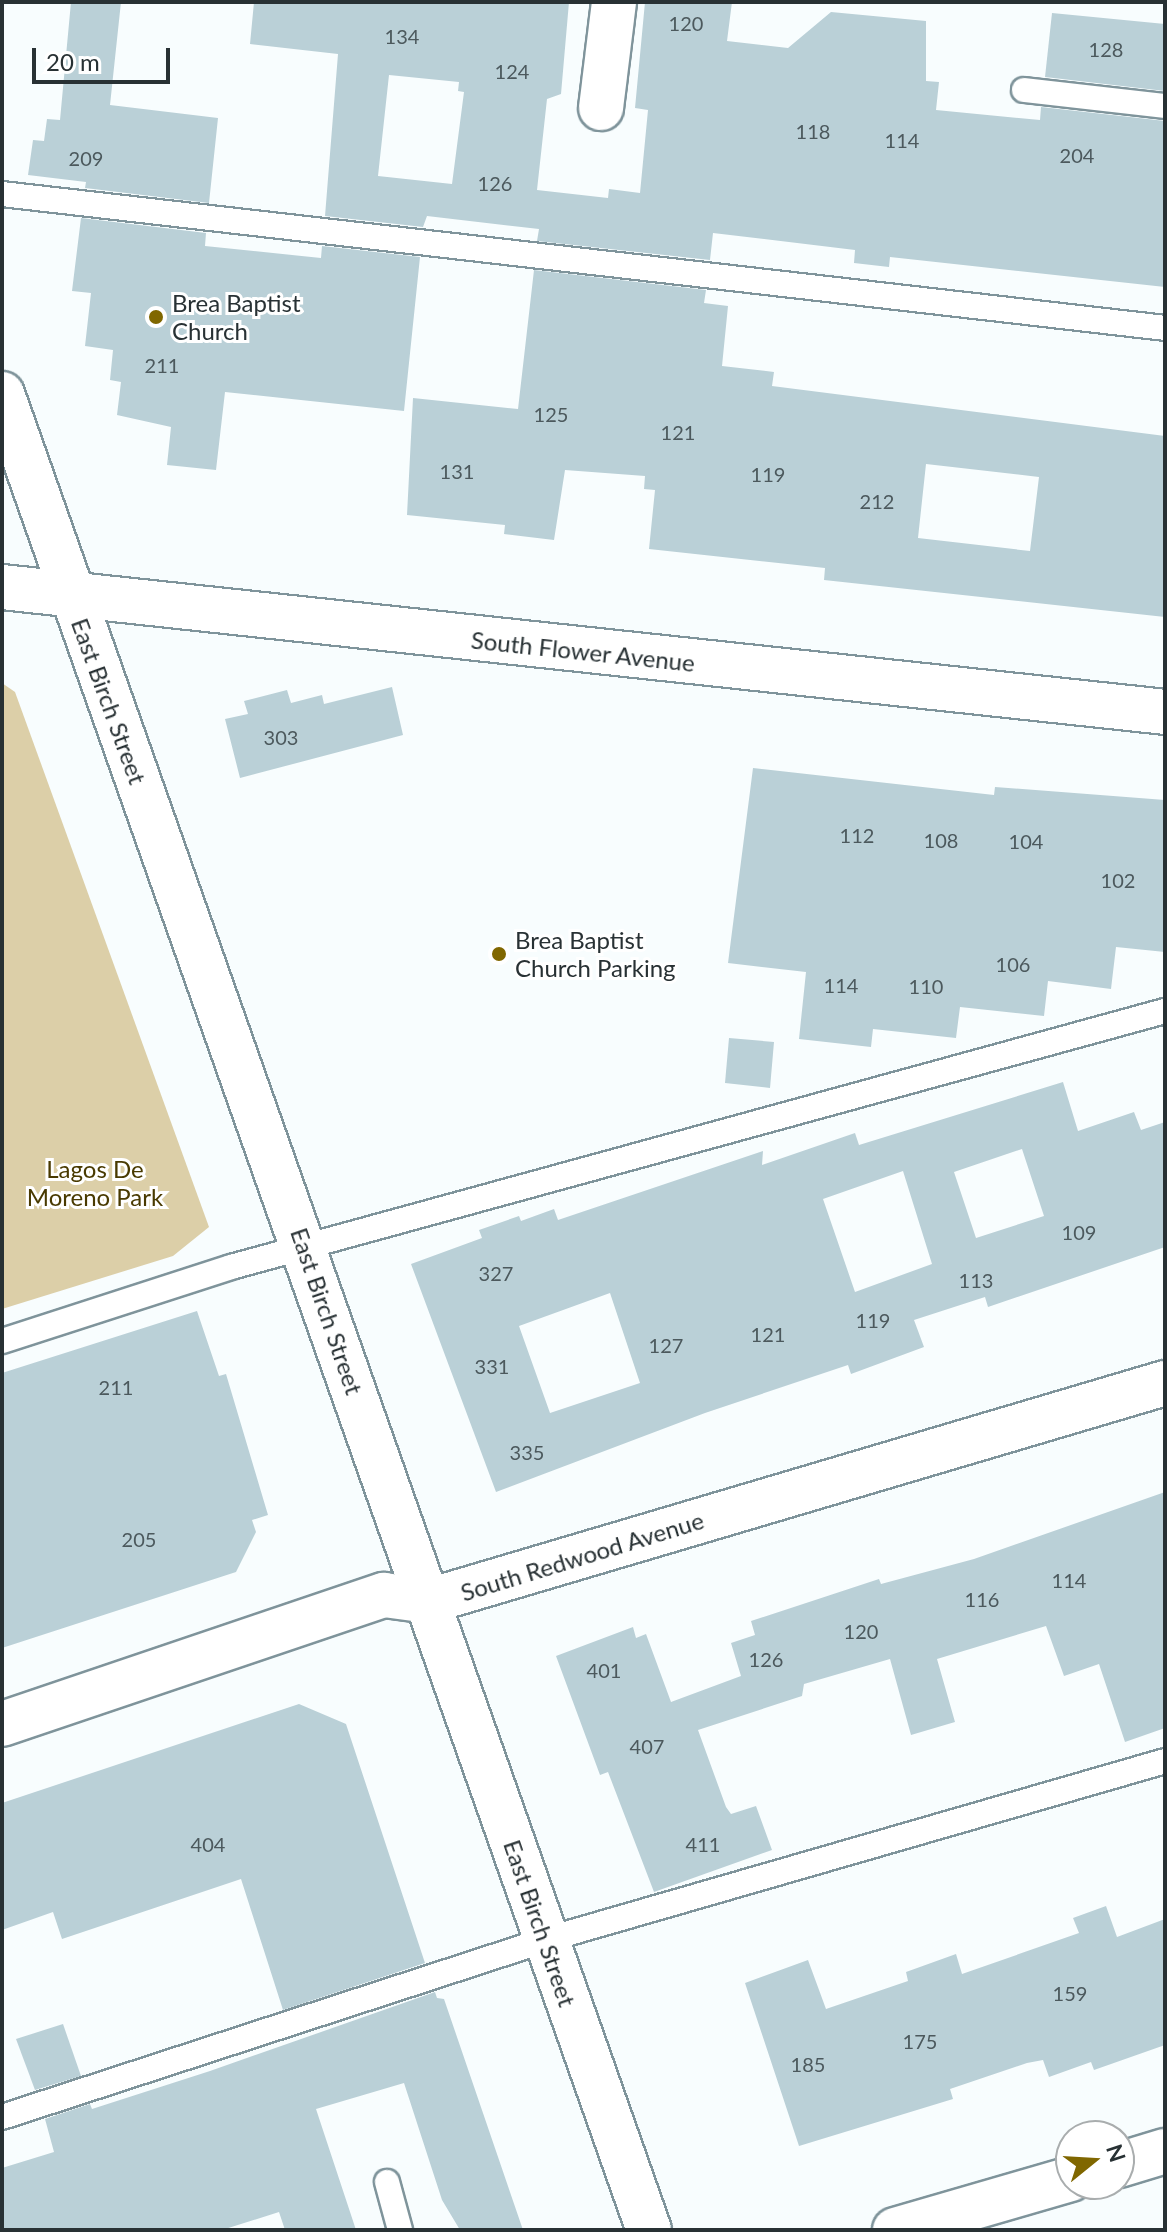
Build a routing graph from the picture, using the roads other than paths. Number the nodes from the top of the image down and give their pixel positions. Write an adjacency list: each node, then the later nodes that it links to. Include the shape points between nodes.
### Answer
1 (614, 2): 4 (street)
2 (1024, 90): 3 (lane)
3 (1165, 106)
4 (601, 108)
5 (2, 194): 6 (lane)
6 (1165, 328)
7 (2, 394): 9 (street, East Birch Street)
8 (2, 587): 9 (street, South Flower Avenue)
9 (71, 594): 10 (street, South Flower Avenue); 12 (street, East Birch Street)
10 (1165, 712)
11 (1165, 1011): 12 (lane)
12 (306, 1248): 13 (lane); 15 (street, East Birch Street)
13 (2, 1341)
14 (1165, 1383): 15 (street, South Redwood Avenue)
15 (429, 1601): 16 (street, South Redwood Avenue, via 384,1595); 18 (street, East Birch Street)
16 (2, 1724)
17 (1165, 1761): 18 (lane)
18 (545, 1940): 19 (lane); 25 (street, East Birch Street)
19 (2, 2117)
20 (1165, 2151): 21 (street)
21 (1135, 2160)
22 (387, 2182): 24 (lane)
23 (1055, 2184): 26 (street)
24 (400, 2230)
25 (649, 2230)
26 (895, 2230)

